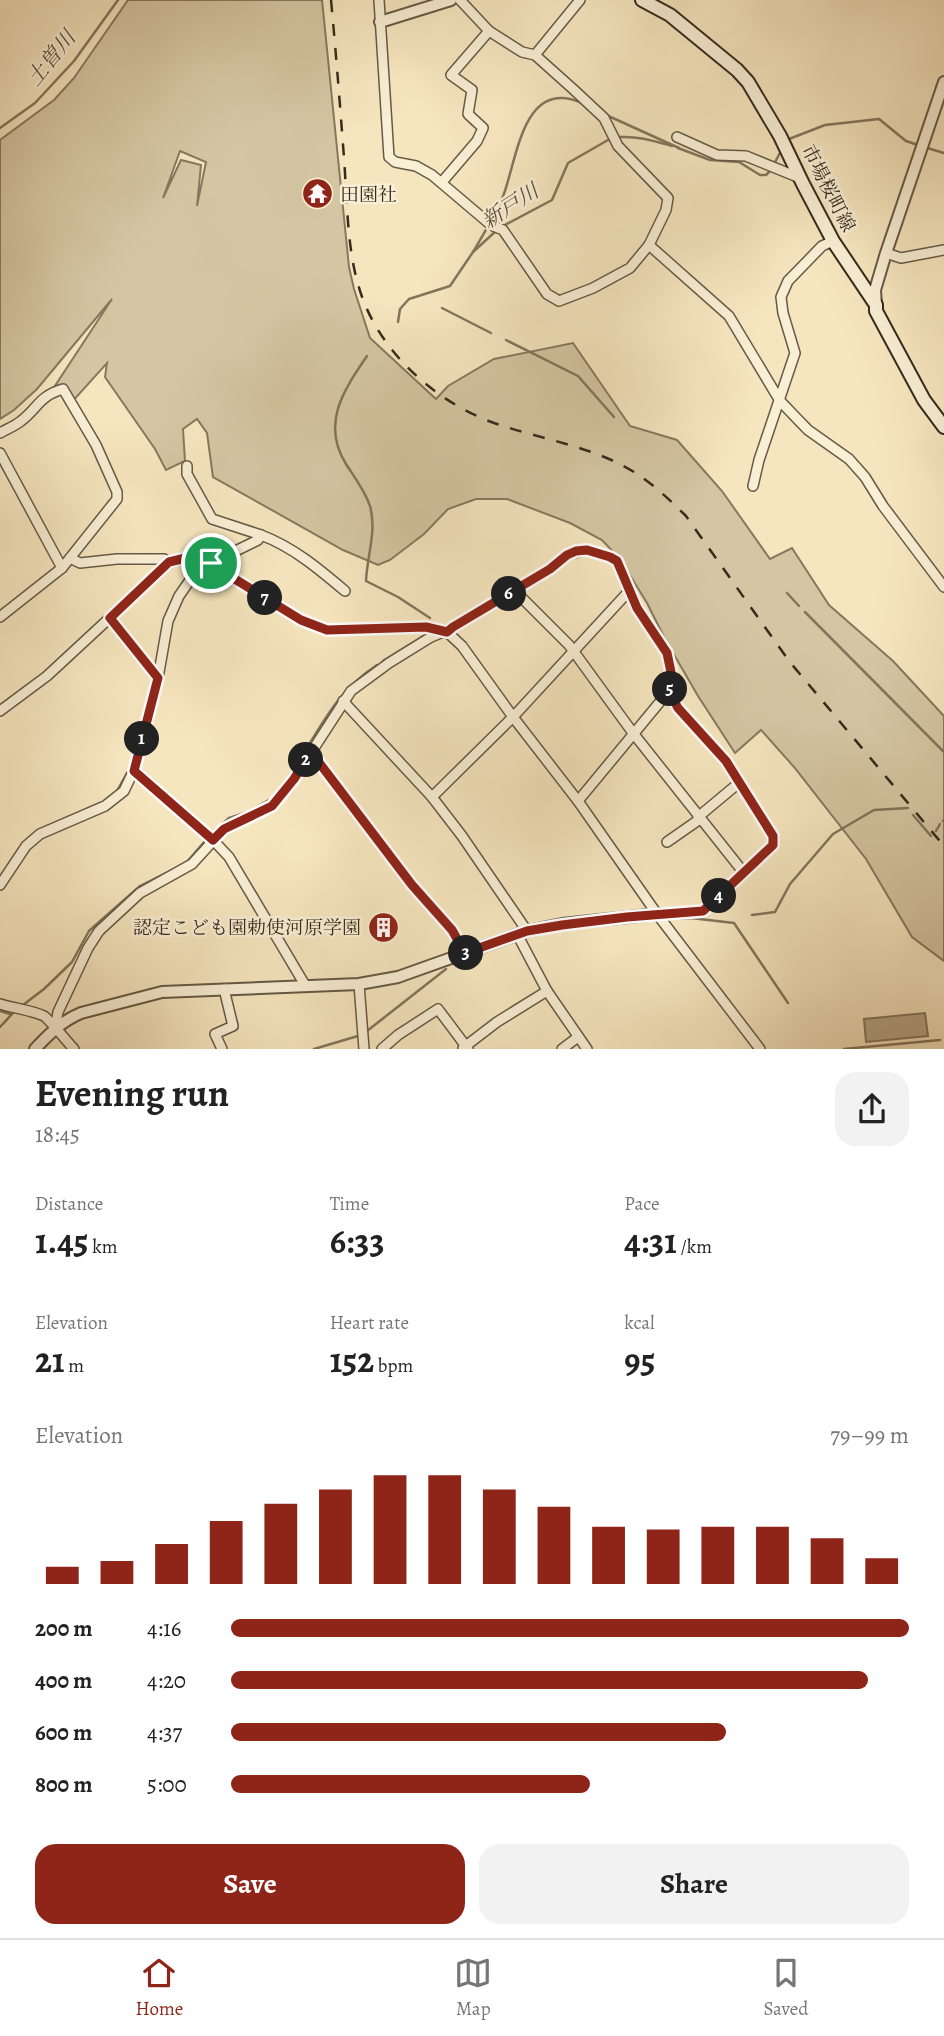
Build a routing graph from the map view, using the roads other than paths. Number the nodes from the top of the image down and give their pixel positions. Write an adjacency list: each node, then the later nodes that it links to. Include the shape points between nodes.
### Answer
1 (379, 0): 6 (street)
2 (451, 0): 6 (street)
3 (460, 0): 7 (street)
4 (580, 0): 8 (street)
5 (642, 0): 11 (main road, 市場桜町線, via 670,15 748,82)
6 (380, 22): 12 (street, via 389,157)
7 (489, 32): 8 (street); 12 (street, via 451,75 472,90 468,114 483,128)
8 (536, 55): 14 (street, via 604,118 618,146 668,198)
9 (944, 82): 16 (street)
10 (677, 136): 11 (street, via 717,155 746,156)
11 (800, 178): 13 (main road, 市場桜町線)
12 (442, 182): 14 (street, via 499,228 547,294 559,301 630,268)
13 (834, 241): 17 (main road, 市場桜町線); 18 (street, via 822,246 788,281 781,297 795,353)
14 (649, 244): 18 (street, via 729,316)
15 (944, 250): 16 (street, via 901,258)
16 (886, 253): 17 (street, via 875,290)
17 (876, 305): 19 (main road, 市場桜町線, via 924,400)
18 (780, 401): 23 (street); 29 (street, via 865,477)
19 (944, 426)
20 (0, 433): 25 (street, via 24,419 51,392 63,389 96,446 117,499)
21 (0, 453): 28 (street)
22 (187, 466): 24 (street, via 212,519)
23 (753, 486)
24 (261, 536): 26 (street); 32 (street, via 295,552)
25 (70, 558): 27 (street, via 80,563 117,559); 28 (street)
26 (207, 561): 27 (street, via 194,556); 35 (street, via 301,620 327,630 426,627); 37 (street, via 179,596 168,621)
27 (169, 562): 34 (street)
28 (62, 568): 33 (street)
29 (944, 587)
30 (514, 590): 31 (street, via 567,555 587,550 617,561); 35 (street); 36 (street)
31 (630, 590): 36 (street); 38 (street, via 667,653)
32 (345, 591)
33 (0, 617)
34 (110, 618): 37 (street); 40 (street, via 47,676)
35 (445, 632): 39 (street, via 389,663); 41 (street, via 462,646)
36 (573, 651): 41 (street); 42 (street)
37 (158, 678): 44 (street)
38 (669, 691): 42 (street); 45 (street)
39 (343, 701): 43 (street); 46 (street)
40 (0, 711)
41 (513, 717): 46 (street); 47 (street)
42 (633, 733): 47 (street); 48 (street)
43 (311, 752): 49 (street, via 272,806 224,829); 55 (street, via 452,930)
44 (134, 771): 49 (street); 52 (street, via 117,798 40,834 26,846)
45 (740, 782): 48 (street); 51 (street, via 773,836 773,845)
46 (432, 797): 54 (street)
47 (578, 801): 53 (street)
48 (699, 818): 50 (street); 51 (street)
49 (213, 840): 57 (street, via 229,857); 61 (street, via 192,864 139,893 99,931 58,1012)
50 (667, 842)
51 (744, 873): 53 (street, via 703,911)
52 (0, 885)
53 (657, 914): 54 (street); 71 (street)
54 (522, 933): 55 (street); 59 (street)
55 (465, 953): 56 (street, via 398,977)
56 (359, 984): 57 (street); 67 (street)
57 (305, 985): 58 (street)
58 (224, 989): 61 (street, via 149,995 81,1013); 66 (street, via 233,1026 215,1034)
59 (547, 991): 62 (street); 63 (street)
60 (0, 1004): 61 (street, via 44,1016)
61 (55, 1029): 64 (street); 65 (street)
62 (578, 1037): 69 (street); 70 (street)
63 (465, 1048): 68 (street, via 438,1009)
64 (35, 1049)
65 (74, 1049)
66 (222, 1049)
67 (364, 1049)
68 (382, 1049)
69 (562, 1049)
70 (587, 1049)
71 (760, 1049)

